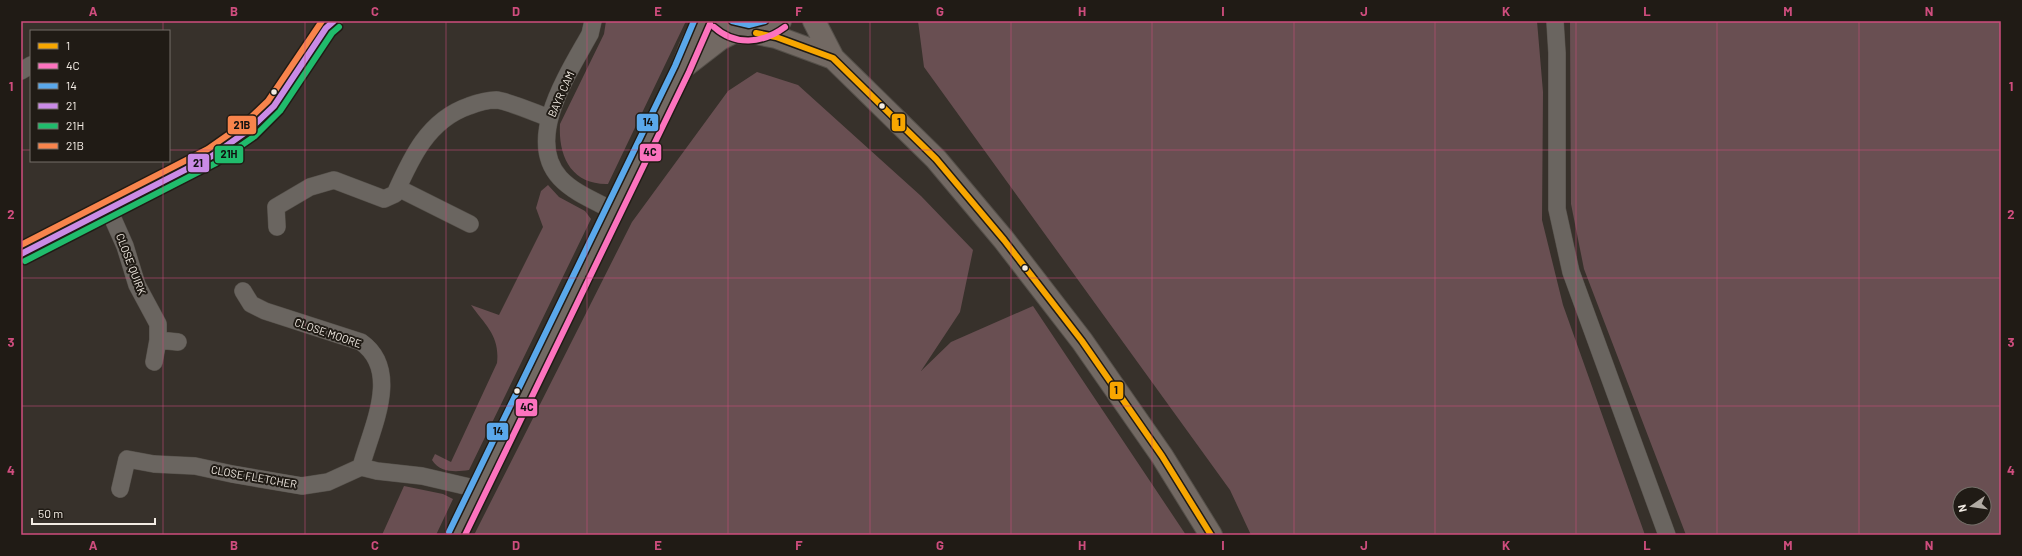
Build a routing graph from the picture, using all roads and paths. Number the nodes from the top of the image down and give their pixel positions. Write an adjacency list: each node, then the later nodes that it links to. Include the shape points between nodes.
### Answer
1 (334, 21): 14 (street, via 326,28 274,106 250,129 212,156)
2 (593, 21): 12 (street, BAYR CAM, via 590,34)
3 (703, 21): 10 (highway)
4 (780, 21): 7 (highway, via 768,29)
5 (814, 21): 8 (highway)
6 (1555, 21): 28 (street, via 1557,209 1571,272)
7 (737, 28): 8 (highway, via 776,37); 10 (highway)
8 (833, 58): 27 (highway, via 936,159 1004,240 1082,341 1162,456)
9 (30, 66): 11 (street)
10 (682, 69): 15 (highway)
11 (21, 71)
12 (549, 118): 13 (street, via 497,100 460,109 442,120 426,137 407,165); 15 (street, BAYR CAM, via 546,149 548,161 559,178 575,190)
13 (398, 188): 16 (street); 17 (street, via 392,197 384,199 334,180 310,186 276,207)
14 (109, 210): 18 (street); 20 (street, CLOSE QUIRK, via 125,246 137,285 158,324)
15 (612, 210): 25 (highway)
16 (470, 224)
17 (278, 227)
18 (21, 254)
19 (243, 291): 23 (street, CLOSE MOORE, via 251,304 264,311 361,342 371,349 381,376 382,391 380,406)
20 (158, 340): 21 (street); 22 (street, CLOSE QUIRK)
21 (178, 342)
22 (154, 362)
23 (361, 467): 24 (street, CLOSE FLETCHER, via 328,482 302,486 195,466 154,464 127,459); 25 (street, via 422,476)
24 (120, 489)
25 (478, 489): 26 (highway)
26 (456, 535)
27 (1212, 535)
28 (1667, 535)

